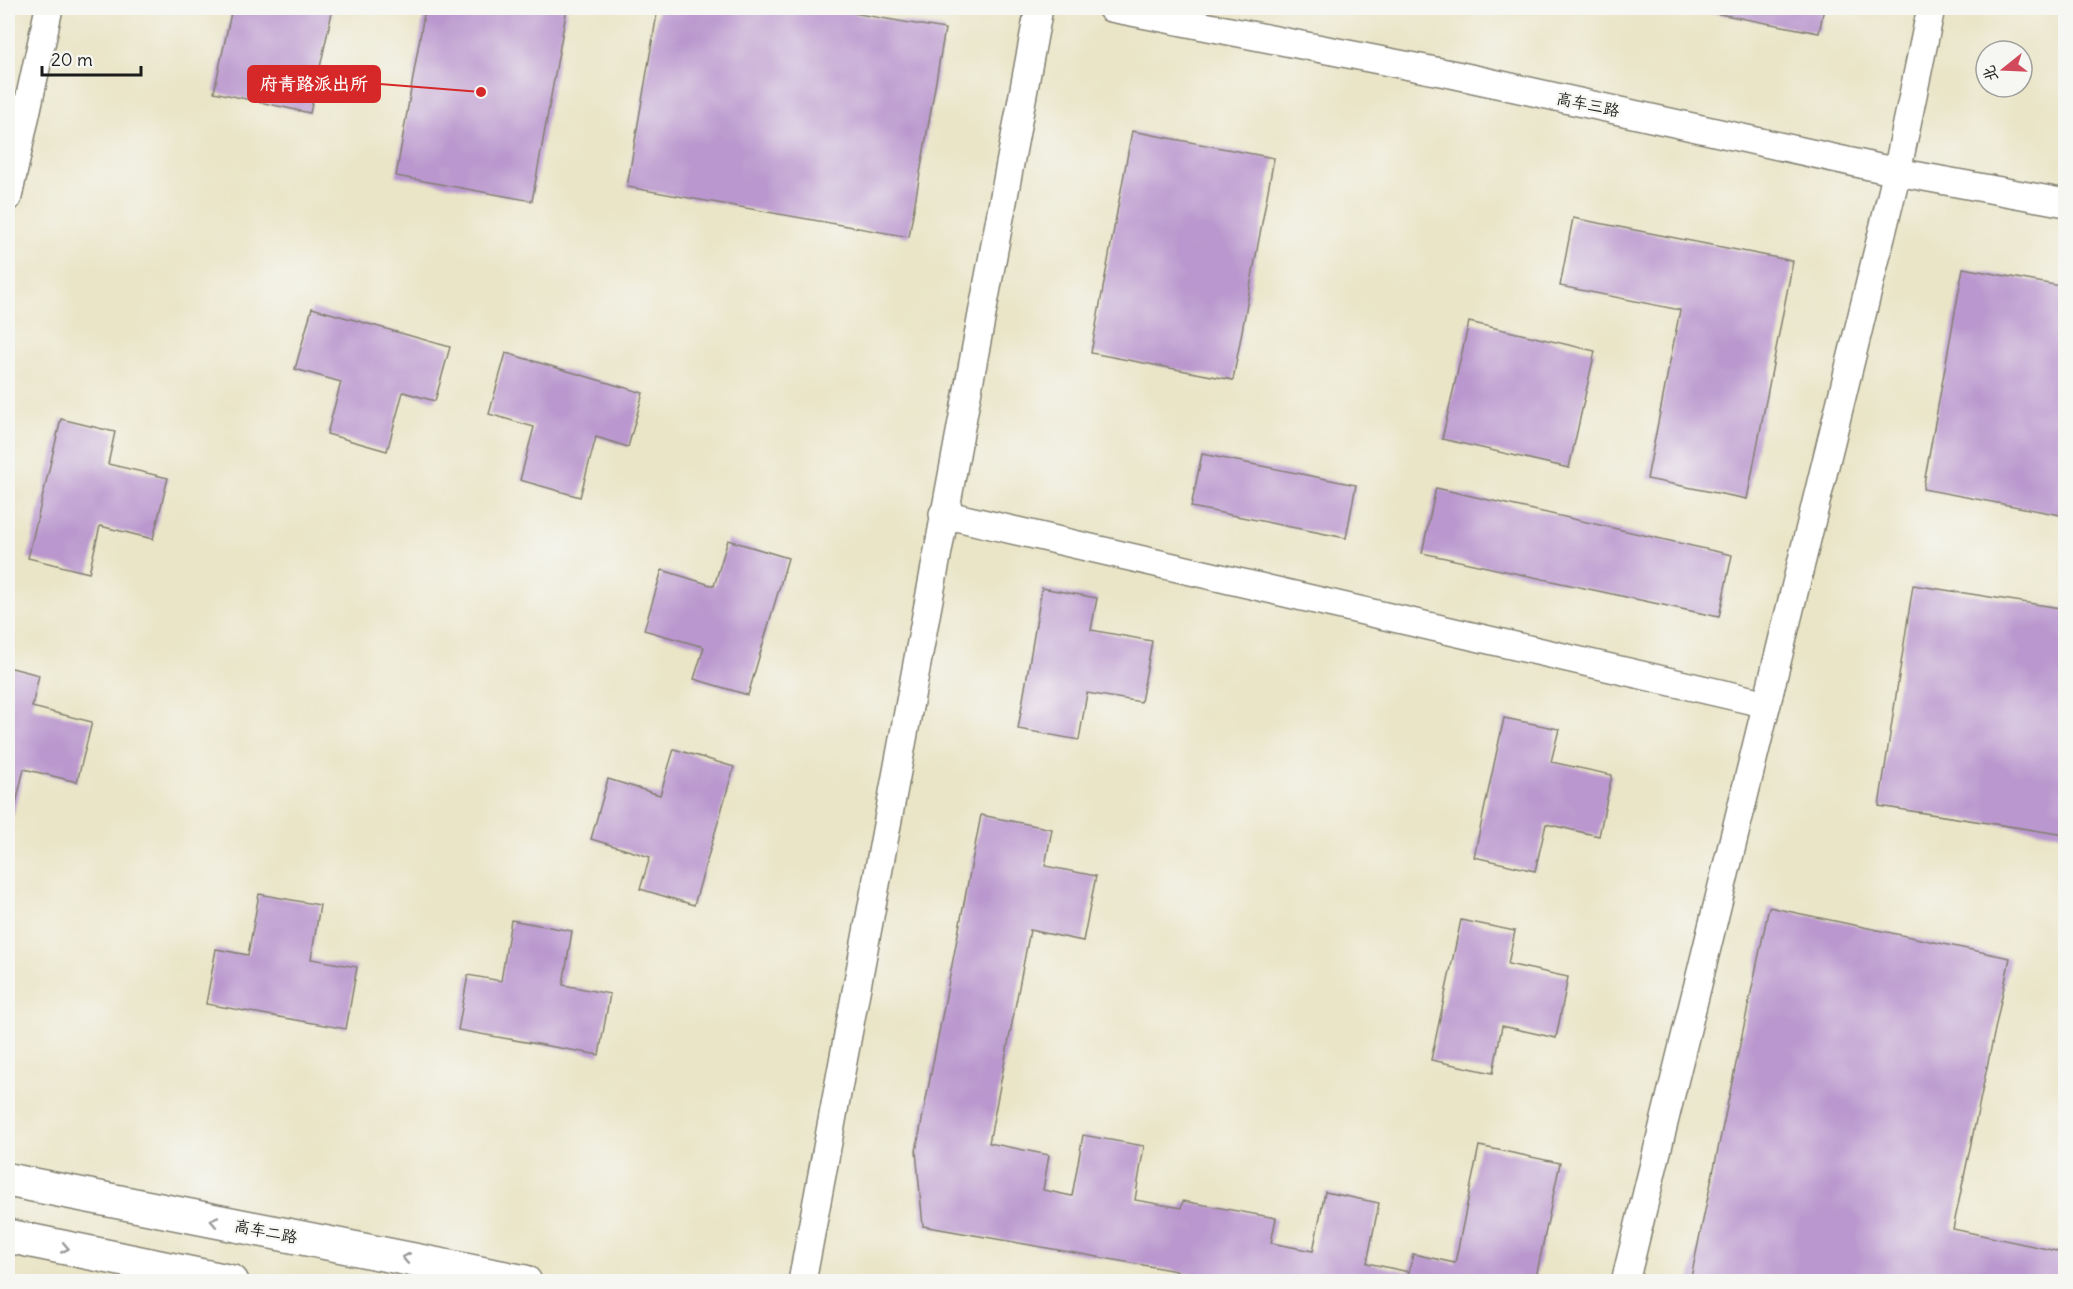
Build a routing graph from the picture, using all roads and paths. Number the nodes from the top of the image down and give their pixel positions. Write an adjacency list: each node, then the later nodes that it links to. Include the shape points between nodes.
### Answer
1 (49, 8): 6 (street)
2 (1039, 8): 8 (street)
3 (1111, 8): 5 (street, 高车三路, via 1456,75)
4 (1931, 8): 5 (street)
5 (1897, 172): 7 (street, 高车三路); 9 (street)
6 (8, 197)
7 (2066, 202)
8 (942, 514): 9 (street); 14 (street)
9 (1767, 704): 15 (street)
10 (8, 1180): 13 (street, 高车二路, one-way to 10)
11 (8, 1236): 12 (street, one-way to 12)
12 (232, 1281)
13 (525, 1281)
14 (802, 1281)
15 (1625, 1281)

